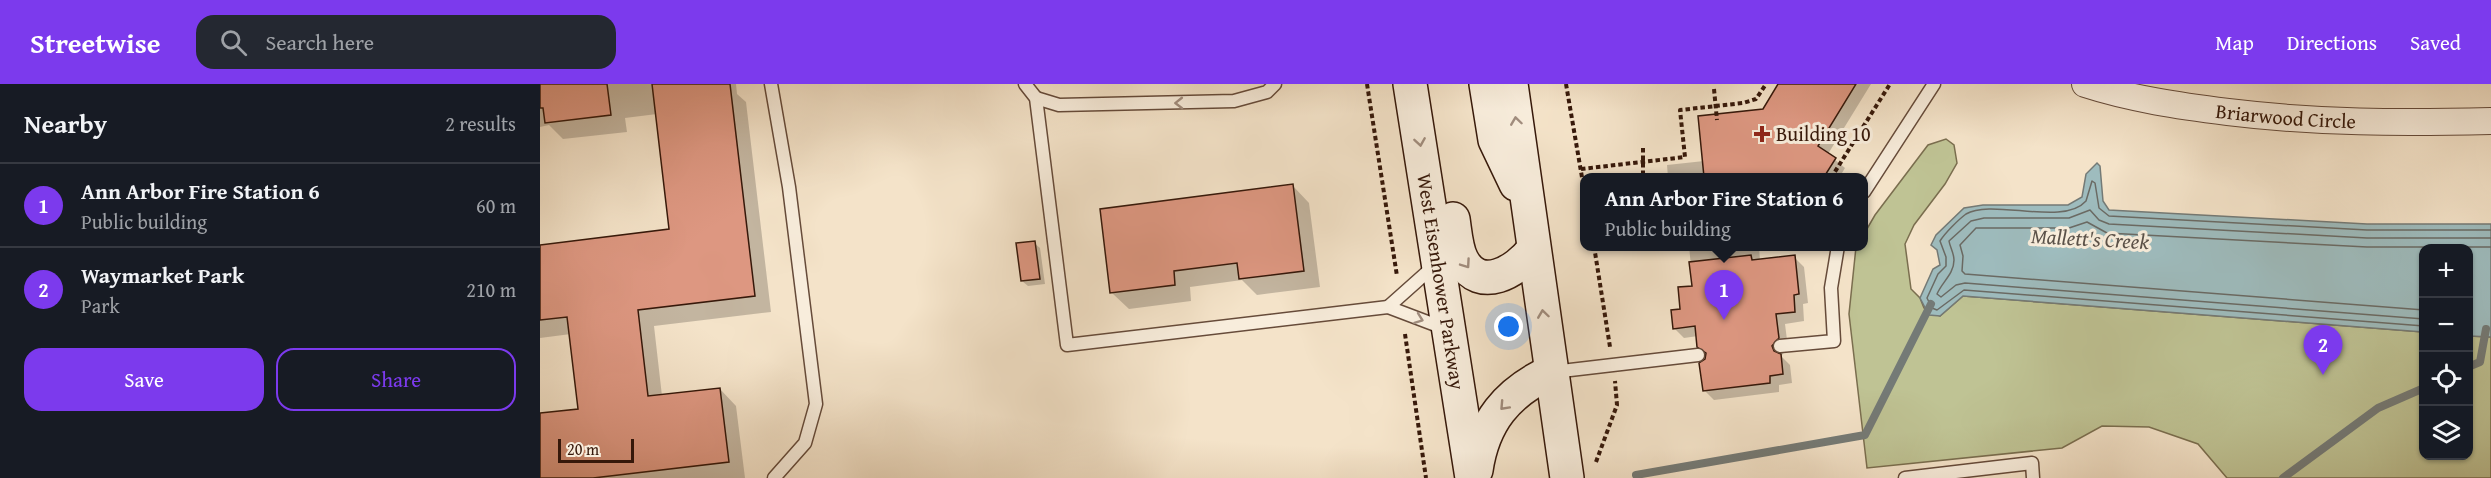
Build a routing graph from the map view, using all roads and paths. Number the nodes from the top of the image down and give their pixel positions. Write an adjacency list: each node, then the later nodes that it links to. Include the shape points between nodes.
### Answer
1 (771, 84): 37 (lane, via 789,187 816,404 805,443)
2 (1025, 84): 15 (lane)
3 (1275, 84): 15 (lane, one-way to 15, via 1267,92 1234,101 1059,105)
4 (1367, 84): 30 (path)
5 (1410, 84): 29 (main road, West Eisenhower Parkway, one-way to 29)
6 (1432, 84): 27 (main road, one-way to 27, via 1461,260 1472,273 1487,278 1512,272)
7 (1486, 84): 26 (main road, via 1495,140)
8 (1511, 84): 26 (main road, one-way to 8)
9 (1566, 84): 21 (path)
10 (1766, 84): 16 (path, via 1756,99)
11 (1890, 84): 24 (path)
12 (1934, 84): 25 (lane)
13 (2101, 87): 18 (street, Briarwood Circle, via 2193,108 2304,121)
14 (1714, 89): 16 (path)
15 (1036, 98): 31 (lane, via 1067,345)
16 (1716, 106): 17 (path); 20 (path, via 1680,111 1685,157)
17 (1717, 120)
18 (2491, 121)
19 (1642, 148): 20 (path)
20 (1641, 162): 21 (path); 23 (path)
21 (1581, 169): 22 (path)
22 (1582, 173)
23 (1642, 173)
24 (1834, 173)
25 (1868, 184)
26 (1529, 210): 27 (main road)
27 (1533, 250): 36 (main road, one-way to 27)
28 (1837, 251): 34 (lane, via 1831,288 1834,341)
29 (1439, 262): 31 (lane); 33 (main road, West Eisenhower Parkway)
30 (1398, 284)
31 (1388, 307): 33 (lane, one-way to 33)
32 (1403, 324): 38 (path)
33 (1450, 331): 39 (main road, West Eisenhower Parkway)
34 (1780, 346)
35 (1698, 355): 36 (lane)
36 (1551, 372): 39 (main road, one-way to 39, via 1530,382 1491,421 1480,444); 40 (main road)
37 (774, 478)
38 (1426, 478)
39 (1474, 478)
40 (1567, 478)
41 (1905, 478): 42 (lane, via 2032,463)
42 (2033, 478)

